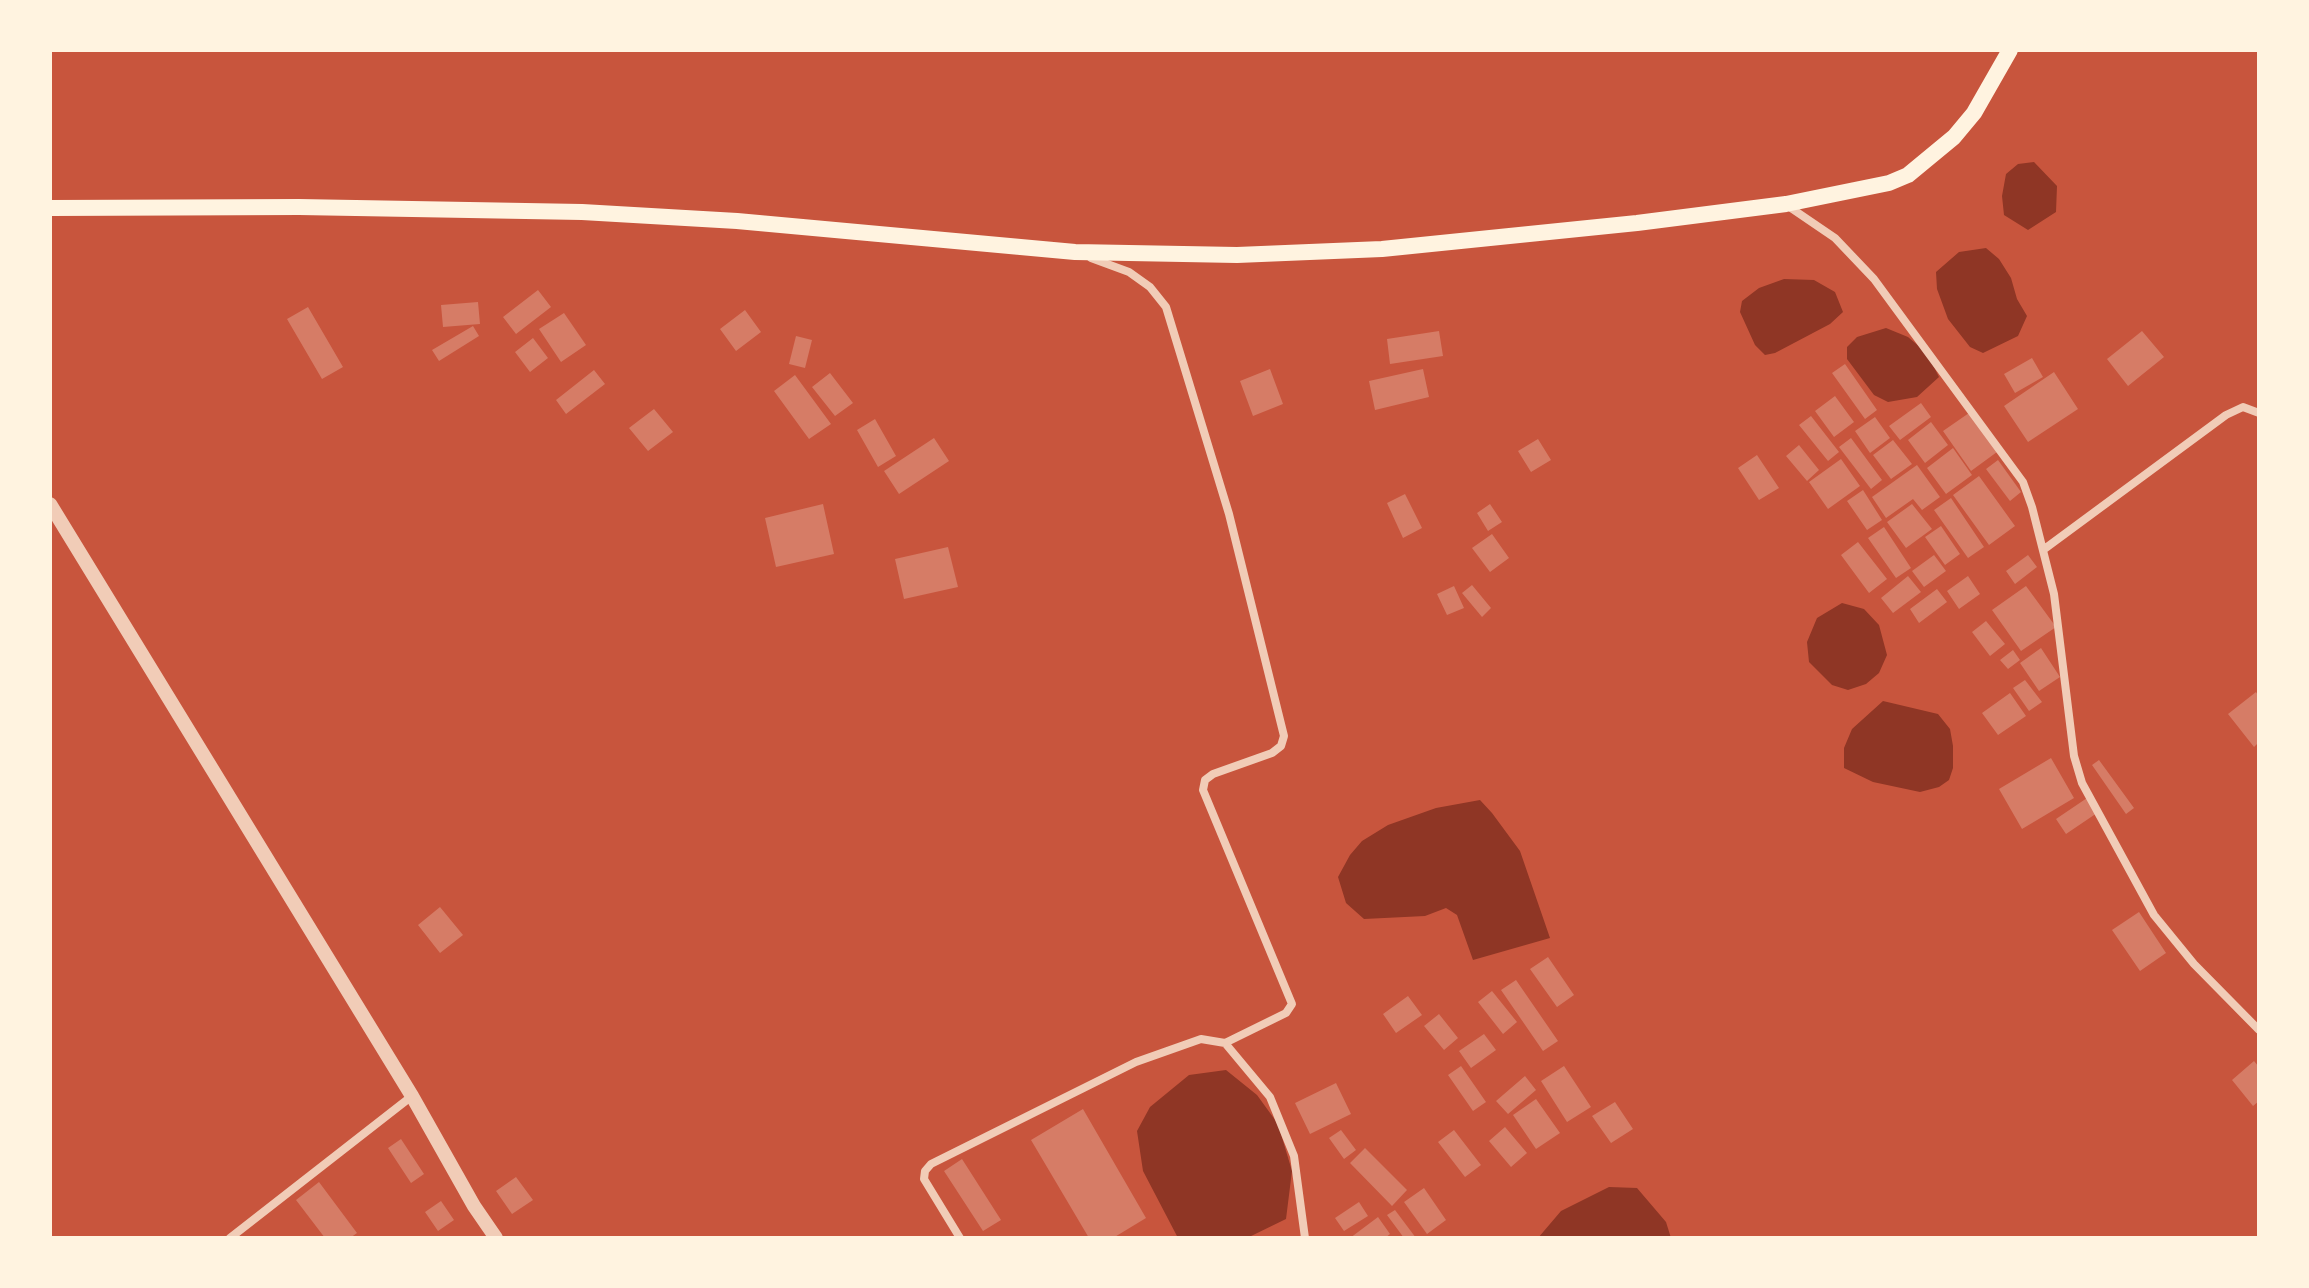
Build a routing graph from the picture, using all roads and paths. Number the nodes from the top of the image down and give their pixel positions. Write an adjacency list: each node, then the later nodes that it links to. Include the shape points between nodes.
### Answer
1 (2010, 50): 2 (main road, via 1974,113 1908,175)
2 (1786, 204): 4 (main road, via 1382,249 1237,255); 7 (street, via 1835,238 1874,279 2023,482)
3 (50, 208): 4 (main road, via 582,212)
4 (1075, 252): 9 (street, via 1129,272 1166,307 1229,514 1284,736 1272,753 1213,774 1203,790 1292,1004 1286,1013)
5 (2259, 413): 7 (street, via 2243,407 2226,415)
6 (50, 504): 10 (street)
7 (2043, 550): 8 (street, via 2082,783 2154,915)
8 (2259, 1030)
9 (1225, 1043): 13 (street, via 1201,1039 1136,1062 931,1164 924,1179); 14 (street, via 1270,1097 1294,1156)
10 (412, 1096): 11 (street); 12 (street)
11 (230, 1238)
12 (496, 1238)
13 (960, 1238)
14 (1305, 1238)

